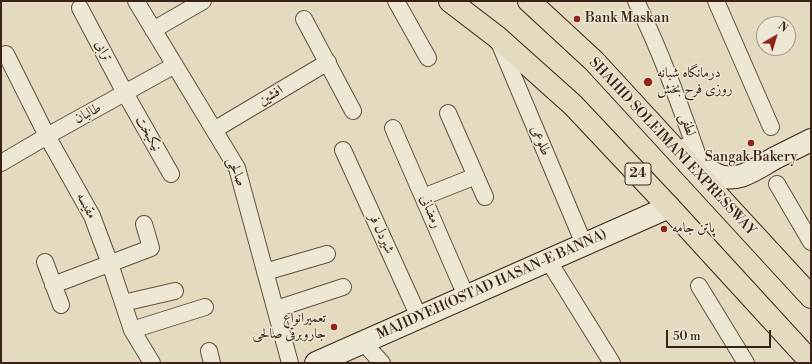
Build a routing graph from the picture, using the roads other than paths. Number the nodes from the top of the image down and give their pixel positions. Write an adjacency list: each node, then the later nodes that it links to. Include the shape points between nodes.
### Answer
1 (136, 1): 10 (street, صالحی)
2 (203, 1): 10 (street)
3 (396, 1): 13 (street)
4 (450, 1): 11 (highway, 24)
5 (529, 1): 14 (highway, SHAHID SOLEIMANI EXPRESSWAY)
6 (636, 1): 26 (street, لطفی, via 676,92)
7 (716, 1): 20 (street)
8 (80, 8): 17 (street, ترابی)
9 (304, 19): 15 (street)
10 (153, 30): 16 (street, صالحی)
11 (497, 37): 33 (highway, 24, via 573,105); 36 (street, طلوعی)
12 (6, 54): 23 (street, مقیسه)
13 (428, 58)
14 (594, 61): 26 (main road); 47 (highway, SHAHID SOLEIMANI EXPRESSWAY)
15 (328, 62): 18 (street); 22 (street, افشین)
16 (175, 65): 17 (street, طالبان); 22 (street, صالحی)
17 (126, 93): 23 (street, طالبان); 28 (street, نیکبخت)
18 (354, 111)
19 (448, 113): 29 (street)
20 (771, 127)
21 (393, 128): 31 (street, رمضانی)
22 (214, 130): 41 (street, صالحی, via 237,168)
23 (47, 136): 27 (street, طالبان); 40 (street, مقیسه, via 92,216)
24 (811, 140): 26 (main road, via 752,172 735,178 716,174)
25 (343, 150): 52 (street, شیردل فر)
26 (700, 162)
27 (1, 163)
28 (171, 174)
29 (476, 176): 31 (street); 32 (street)
30 (777, 184): 35 (street)
31 (423, 197): 46 (street, رمضانی)
32 (486, 197)
33 (669, 207): 36 (main road, MAJIDYEH(OSTAD HASAN-E BANNA)); 55 (highway, 24)
34 (144, 224): 40 (street, via 151,248)
35 (811, 242)
36 (584, 244): 38 (main road, MAJIDYEH(OSTAD HASAN-E BANNA))
37 (327, 254): 41 (street)
38 (548, 260): 46 (main road, MAJIDYEH(OSTAD HASAN-E BANNA)); 60 (street)
39 (45, 262): 42 (street)
40 (110, 264): 42 (street); 48 (street, مقیسه)
41 (265, 272): 51 (street, صالحی)
42 (53, 285): 49 (street)
43 (699, 286): 61 (street)
44 (343, 287): 51 (street)
45 (175, 291): 48 (street)
46 (466, 296): 52 (main road, MAJIDYEH(OSTAD HASAN-E BANNA))
47 (811, 297)
48 (123, 303): 53 (street, مقیسه)
49 (60, 305)
50 (205, 307): 53 (street)
51 (276, 309): 57 (street, صالحی)
52 (419, 317): 54 (main road, MAJIDYEH(OSTAD HASAN-E BANNA))
53 (132, 330): 56 (street, مقیسه)
54 (363, 342): 58 (main road, MAJIDYEH(OSTAD HASAN-E BANNA)); 59 (street)
55 (811, 362)
56 (152, 363)
57 (290, 363)
58 (316, 363)
59 (382, 363)
60 (612, 363)
61 (746, 363)

